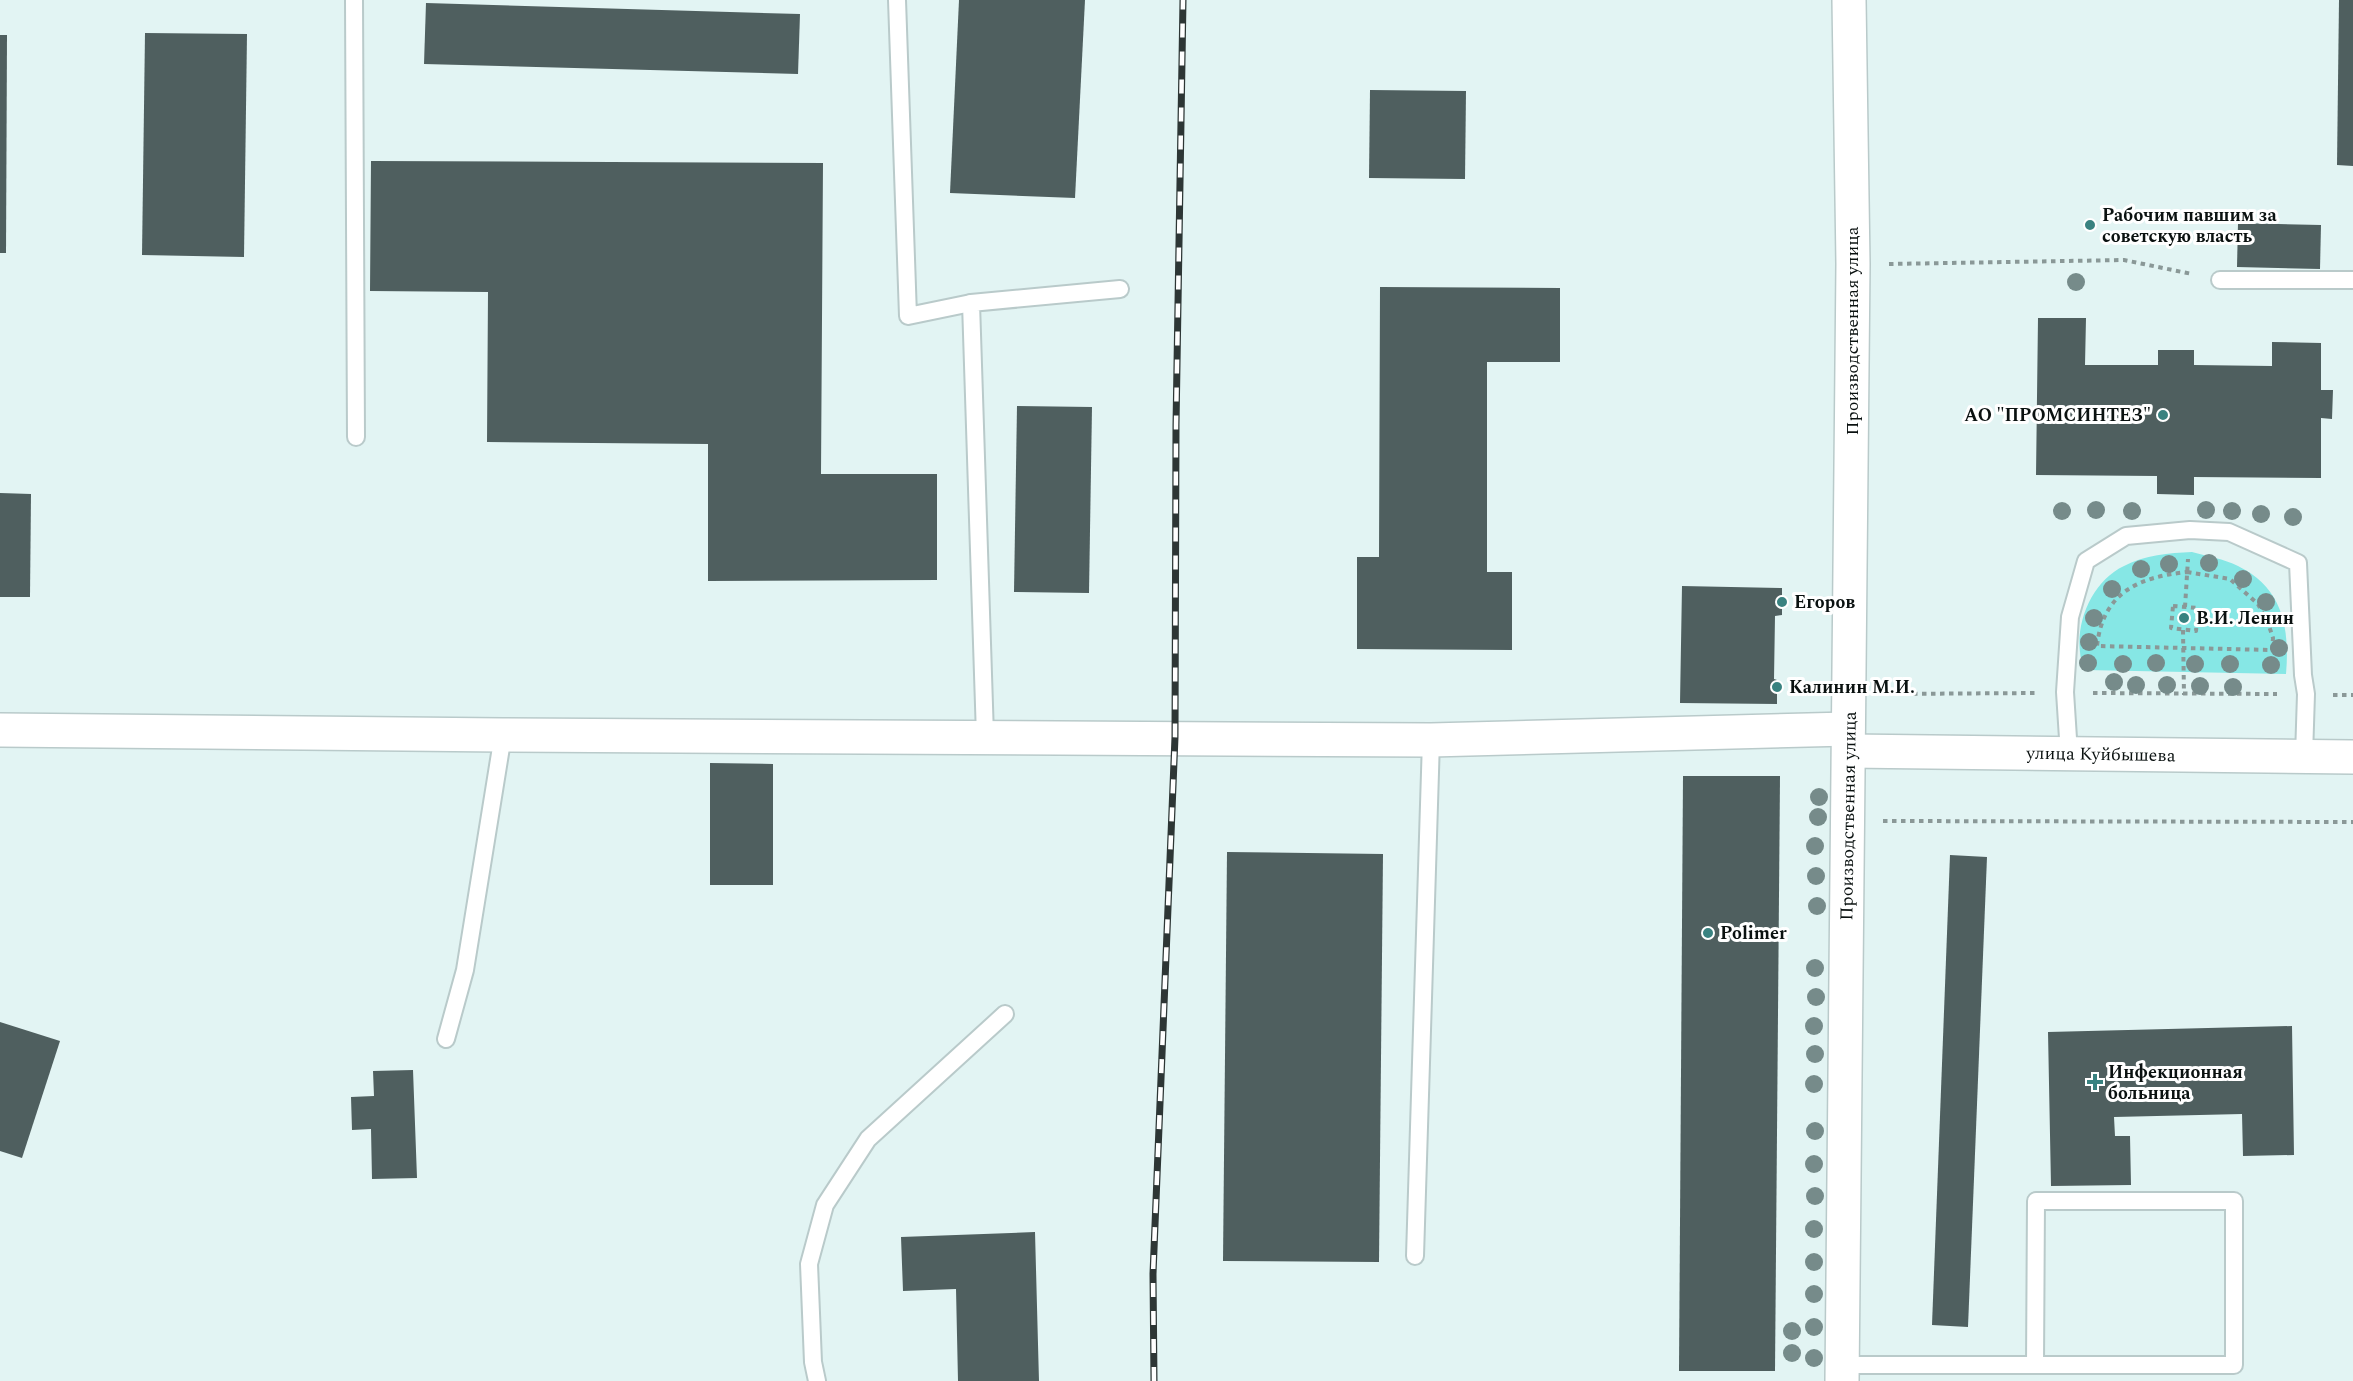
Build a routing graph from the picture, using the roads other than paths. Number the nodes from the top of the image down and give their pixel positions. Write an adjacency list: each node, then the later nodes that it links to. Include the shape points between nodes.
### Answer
1 (354, 0): 8 (lane)
2 (897, 0): 7 (lane, via 908,316)
3 (1849, 0): 13 (street, Производственная улица, via 1853,264)
4 (2220, 280): 5 (lane)
5 (2353, 280)
6 (1120, 289): 7 (lane)
7 (971, 303): 11 (lane)
8 (356, 437)
9 (0, 730): 10 (street, улица Куйбышева)
10 (503, 735): 11 (street, улица Куйбышева); 18 (lane, via 465,970)
11 (986, 736): 12 (street, улица Куйбышева)
12 (1431, 740): 13 (street, улица Куйбышева); 19 (lane)
13 (1849, 740): 14 (street, улица Куйбышева); 21 (street, Производственная улица)
14 (2069, 754): 15 (street, улица Куйбышева); 15 (lane, via 2065,692 2070,617 2086,561 2126,536 2190,530 2229,532 2298,563 2306,694)
15 (2304, 756): 16 (street, улица Куйбышева)
16 (2353, 757)
17 (1005, 1014): 22 (lane, via 868,1139 825,1205 809,1264)
18 (446, 1039)
19 (1415, 1256)
20 (2035, 1365): 20 (lane, via 2036,1201 2234,1201 2234,1365); 21 (lane)
21 (1842, 1373)
22 (817, 1381)

